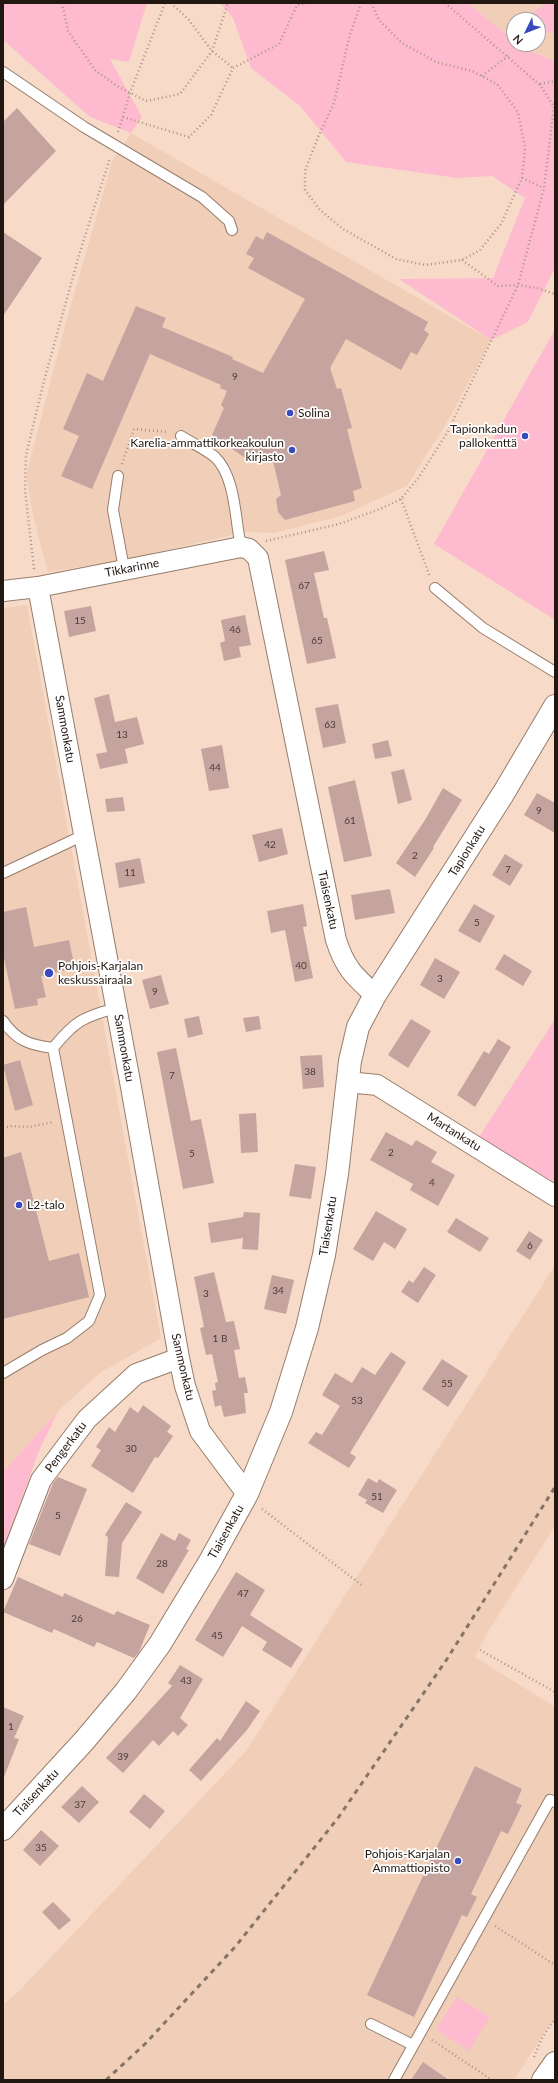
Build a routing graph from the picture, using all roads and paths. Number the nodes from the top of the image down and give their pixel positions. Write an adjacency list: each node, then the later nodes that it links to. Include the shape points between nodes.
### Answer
1 (62, 3): 16 (path, via 68,31 95,70)
2 (164, 3): 16 (path)
3 (171, 3): 9 (path, via 189,20)
4 (228, 3): 9 (path)
5 (307, 3): 11 (path, via 296,5 279,44)
6 (361, 3): 23 (path, via 348,38 334,103 305,170 305,190 320,210 343,230 396,259 425,265)
7 (371, 3): 13 (path, via 379,20 402,42 436,62 472,70)
8 (445, 3): 10 (path)
9 (212, 51): 11 (path); 16 (path, via 180,94 146,101)
10 (508, 56): 13 (path); 15 (path)
11 (233, 68): 18 (path, via 211,115 188,137)
12 (3, 72): 19 (lane)
13 (482, 76): 20 (path, via 497,84 518,112 525,148)
14 (555, 82): 15 (path)
15 (540, 85): 17 (path)
16 (130, 93): 18 (path)
17 (555, 108): 21 (path)
18 (123, 117): 19 (path)
19 (114, 145): 22 (lane, via 202,197 230,221); 32 (path, via 79,255 26,455 25,490)
20 (522, 178): 21 (path); 23 (path, via 501,224 480,250)
21 (544, 188): 24 (path)
22 (232, 230)
23 (462, 260): 24 (path, via 498,286)
24 (518, 285): 25 (path); 28 (path, via 447,433 418,477)
25 (555, 294)
26 (181, 436): 27 (path, via 162,431 134,429); 29 (lane, via 216,458 229,481)
27 (118, 476): 31 (lane, via 113,510)
28 (400, 498): 30 (path, via 380,509); 33 (path)
29 (241, 547): 30 (street); 31 (street, Tikkarinne)
30 (260, 550): 39 (street, Tiaisenkatu, via 336,940 342,959 352,974)
31 (126, 568): 32 (street, Tikkarinne)
32 (37, 581): 34 (street, Tikkarinne); 37 (street, Sammonkatu)
33 (435, 588): 35 (lane, via 483,628)
34 (3, 591)
35 (555, 672)
36 (555, 706): 39 (street, Tapionkatu, via 499,801)
37 (84, 835): 38 (lane); 40 (street, Sammonkatu)
38 (3, 873)
39 (375, 995): 43 (street, Tiaisenkatu, via 358,1027)
40 (116, 1008): 42 (lane, via 88,1016 67,1030); 47 (street, Sammonkatu)
41 (3, 1021): 42 (lane, via 18,1038 35,1046)
42 (53, 1048): 44 (lane)
43 (348, 1082): 46 (street, Martankatu, via 377,1085); 49 (street, Tiaisenkatu, via 324,1255 307,1328)
44 (67, 1119): 45 (path, via 29,1127); 48 (lane, via 100,1295 89,1321 67,1338)
45 (3, 1128)
46 (555, 1196)
47 (179, 1358): 49 (street, Sammonkatu, via 200,1431); 50 (street, Pengerkatu, via 136,1374 87,1419 41,1480)
48 (3, 1373)
49 (252, 1500): 51 (path); 55 (street, Tiaisenkatu, via 139,1674 84,1741)
50 (3, 1579)
51 (363, 1586)
52 (480, 1650): 53 (path)
53 (555, 1692)
54 (555, 1802): 56 (lane, via 550,1800)
55 (3, 1829)
56 (483, 1919): 57 (path); 60 (lane)
57 (555, 1965)
58 (555, 2018): 63 (path, via 541,2040)
59 (372, 2024): 61 (lane)
60 (420, 2032): 61 (lane); 65 (path)
61 (413, 2045): 64 (lane)
62 (555, 2062): 63 (street)
63 (537, 2072)
64 (394, 2080)
65 (492, 2080)

